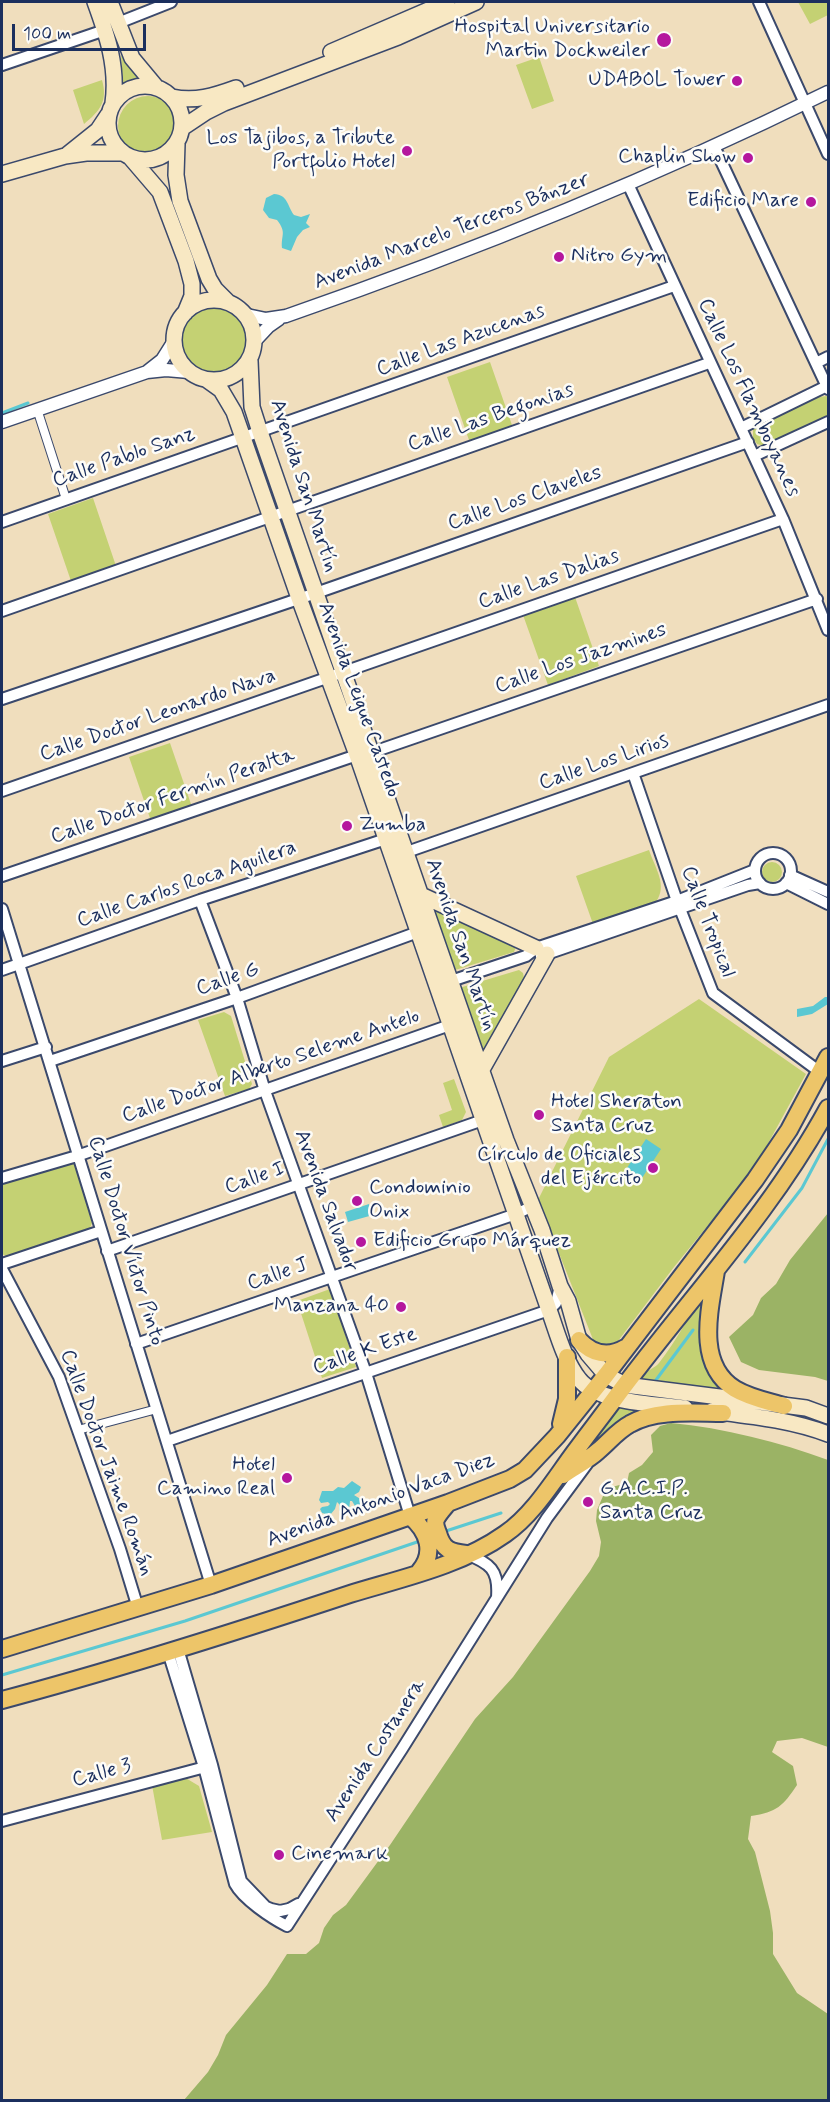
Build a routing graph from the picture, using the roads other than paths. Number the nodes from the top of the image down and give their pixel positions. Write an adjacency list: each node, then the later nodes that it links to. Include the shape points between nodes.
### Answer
1 (95, 2): 7 (main road)
2 (110, 2): 7 (main road)
3 (171, 2): 7 (street)
4 (446, 2): 11 (main road, via 341,49 221,93 186,100)
5 (476, 2): 14 (main road, via 398,37 224,103)
6 (759, 2): 12 (street)
7 (111, 27): 8 (street); 9 (main road); 13 (main road, via 116,82)
8 (2, 65)
9 (157, 88): 11 (main road); 13 (main road, via 133,87 122,93)
10 (828, 92): 12 (street, Avenida Marcelo Terceros Bánzer)
11 (172, 97): 14 (main road, via 179,106)
12 (804, 104): 16 (street, Avenida Marcelo Terceros Bánzer); 17 (street)
13 (111, 108): 18 (main road, via 110,136); 19 (main road, via 98,130)
14 (182, 128): 15 (main road)
15 (177, 144): 18 (main road, via 161,158 140,160); 23 (main road, via 180,201 209,279)
16 (714, 146): 21 (street, Avenida Marcelo Terceros Bánzer); 32 (street)
17 (828, 154)
18 (126, 155): 19 (main road); 24 (main road, via 160,192 183,252 192,284)
19 (65, 156): 20 (main road)
20 (2, 174)
21 (627, 184): 22 (street, Calle Los Flamboyanes); 26 (street, Avenida Marcelo Terceros Bánzer, via 431,264)
22 (674, 286): 31 (street, Calle Los Flamboyanes); 41 (street, Calle Las Azucenas)
23 (228, 302): 24 (main road, via 205,301); 25 (main road)
24 (185, 313): 27 (main road)
25 (247, 315): 26 (street, Avenida Marcelo Terceros Bánzer, via 266,319); 28 (main road)
26 (285, 316): 28 (street, Avenida Marcelo Terceros Bánzer, via 268,326)
27 (174, 341): 33 (street, via 162,360); 34 (main road, via 177,357)
28 (255, 341): 30 (main road)
29 (828, 357): 32 (street)
30 (250, 361): 35 (main road, via 234,375); 41 (main road, Avenida San Martín, via 252,407)
31 (709, 363): 40 (street, Calle Los Flamboyanes); 46 (street, Calle Las Begonias)
32 (816, 363): 36 (street)
33 (147, 372): 34 (street); 37 (street)
34 (189, 372): 35 (main road)
35 (207, 380): 42 (main road, Avenida Leigue Castedo, via 228,400)
36 (828, 388): 40 (street)
37 (37, 409): 38 (street); 45 (street)
38 (2, 422)
39 (828, 422): 44 (street)
40 (741, 428): 43 (street, Calle Los Flamboyanes)
41 (260, 432): 42 (street, Calle Pablo Sanz); 46 (main road, Avenida San Martín)
42 (242, 438): 45 (street, Calle Pablo Sanz); 47 (main road, Avenida Leigue Castedo)
43 (748, 442): 44 (street, Calle Los Flamboyanes); 50 (street, Calle Los Claveles)
44 (754, 456): 48 (street, Calle Los Flamboyanes)
45 (66, 499): 49 (street, Calle Pablo Sanz)
46 (286, 510): 47 (street, Calle Las Begonias); 50 (main road, Avenida San Martín)
47 (270, 516): 51 (main road, Avenida Leigue Castedo); 53 (street, Calle Las Begonias)
48 (783, 519): 52 (street, Calle Los Flamboyanes); 55 (street, Calle Las Dalias)
49 (2, 522)
50 (316, 593): 51 (street, Calle Los Claveles); 55 (main road, Avenida San Martín)
51 (299, 598): 56 (main road, Avenida Leigue Castedo); 57 (street, Calle Los Claveles)
52 (818, 599): 54 (street, Calle Los Flamboyanes); 59 (street, Calle Los Jazmines)
53 (2, 610)
54 (828, 630)
55 (344, 672): 56 (street, Calle Las Dalias); 59 (main road, Avenida San Martín)
56 (328, 678): 59 (main road, Avenida Leigue Castedo); 61 (street, Calle Doctor Leonardo Nava)
57 (2, 699)
58 (828, 705): 60 (street, Calle Los Lirios)
59 (364, 754): 62 (main road, Avenida Leigue Castedo); 63 (main road, Avenida San Martín); 65 (street, Calle Doctor Fermín Peralta)
60 (633, 773): 63 (street, Calle Los Lirios); 71 (street, Calle Tropical)
61 (2, 791)
62 (386, 839): 63 (main road, Avenida San Martín); 70 (street, Calle Carlos Roca Aguilera)
63 (399, 854): 69 (main road, Avenida San Martín); 74 (main road, Avenida San Martín)
64 (755, 870): 66 (street, via 761,857 775,853 790,867); 67 (street); 71 (street)
65 (2, 876)
66 (788, 879): 67 (street, via 773,889); 68 (street); 72 (street)
67 (759, 883): 71 (street)
68 (828, 892)
69 (421, 895): 75 (main road); 78 (main road, Avenida San Martín)
70 (200, 900): 76 (street, Calle Carlos Roca Aguilera); 79 (street, Avenida Salvador)
71 (679, 904): 75 (street); 87 (street, Calle Tropical, via 713,993)
72 (828, 904)
73 (2, 909): 76 (street, Calle Doctor Víctor Pinto)
74 (418, 932): 79 (street, Calle G); 80 (main road, Avenida San Martín)
75 (536, 953): 78 (street); 86 (main road)
76 (19, 964): 77 (street, Calle Carlos Roca Aguilera); 81 (street, Calle Doctor Víctor Pinto)
77 (2, 970)
78 (451, 981): 82 (main road, Avenida San Martín)
79 (237, 998): 85 (street, Calle G); 88 (street, Avenida Salvador)
80 (450, 1025): 82 (main road, Avenida San Martín); 88 (street, Calle Doctor Alberto Seleme Antelo)
81 (46, 1047): 84 (street); 85 (street, Calle Doctor Víctor Pinto)
82 (467, 1051): 86 (main road, Avenida San Martín); 90 (main road, Avenida San Martín)
83 (828, 1057): 87 (highway, Avenida Antonio Vaca Diez)
84 (2, 1061)
85 (50, 1061): 92 (street, Calle Doctor Víctor Pinto)
86 (481, 1071): 91 (main road, Avenida San Martín)
87 (824, 1075): 107 (highway, Avenida Antonio Vaca Diez, via 755,1180)
88 (265, 1091): 92 (street, Calle Doctor Alberto Seleme Antelo); 94 (street, Avenida Salvador)
89 (826, 1112): 100 (highway, via 788,1173)
90 (483, 1120): 91 (main road, Avenida San Martín); 94 (street, Calle I)
91 (499, 1143): 95 (main road, Avenida San Martín); 96 (main road, Avenida San Martín)
92 (77, 1156): 93 (street, Calle Doctor Alberto Seleme Antelo); 97 (street, Calle Doctor Víctor Pinto)
93 (2, 1178)
94 (299, 1184): 98 (street, Calle I); 102 (street, Avenida Salvador)
95 (532, 1206): 96 (street, Calle J); 103 (main road, Avenida San Martín)
96 (516, 1214): 102 (street, Calle J); 104 (main road, Avenida San Martín)
97 (101, 1231): 98 (street, Calle Doctor Víctor Pinto); 99 (street)
98 (107, 1251): 106 (street, Calle Doctor Víctor Pinto)
99 (2, 1264)
100 (717, 1268): 112 (highway); 113 (highway, via 708,1335 711,1359 733,1388)
101 (2, 1269): 117 (street, Calle Doctor Jaime Román, via 59,1377)
102 (332, 1278): 106 (street, Calle J); 109 (street, Avenida Salvador)
103 (560, 1286): 104 (street, via 556,1303); 105 (main road, Avenida San Martín)
104 (549, 1310): 108 (main road); 109 (street, Calle K Este)
105 (579, 1340): 107 (highway, via 590,1350 608,1355); 110 (main road, Avenida San Martín)
106 (136, 1344): 114 (street, Calle Doctor Víctor Pinto)
107 (626, 1348): 110 (highway, Avenida Antonio Vaca Diez)
108 (567, 1357): 111 (main road, via 578,1378); 119 (highway, via 567,1398)
109 (366, 1373): 120 (street, Calle K Este); 124 (street, Avenida Salvador)
110 (606, 1375): 111 (highway, Avenida Antonio Vaca Diez); 112 (main road, Avenida San Martín)
111 (592, 1390): 112 (main road); 119 (highway, Avenida Antonio Vaca Diez)
112 (620, 1391): 113 (main road); 115 (main road); 122 (highway)
113 (784, 1406): 116 (main road)
114 (157, 1409): 117 (street); 120 (street, Calle Doctor Víctor Pinto)
115 (723, 1413): 118 (main road, via 793,1423); 121 (highway, via 643,1419 620,1431)
116 (828, 1416)
117 (78, 1431): 131 (street, Calle Doctor Jaime Román)
118 (828, 1434)
119 (557, 1436): 123 (highway, Avenida Antonio Vaca Diez, via 525,1470)
120 (167, 1441): 129 (street, Calle Doctor Víctor Pinto)
121 (597, 1453): 122 (highway); 125 (street)
122 (559, 1478): 125 (street); 126 (highway, via 506,1533)
123 (448, 1503): 124 (highway, Avenida Antonio Vaca Diez); 126 (highway, via 435,1525 442,1546 449,1552)
124 (410, 1516): 128 (highway, via 423,1531 429,1550 426,1565); 129 (highway, Avenida Antonio Vaca Diez)
125 (547, 1518): 130 (street, Avenida Costanera)
126 (466, 1554): 128 (highway); 130 (street, via 491,1567)
127 (447, 1555): 127 (street, via 432,1561 432,1546 421,1519 434,1513 430,1524 439,1548)
128 (419, 1572): 133 (highway)
129 (211, 1584): 131 (highway, Avenida Antonio Vaca Diez)
130 (496, 1597): 137 (street, Avenida Costanera, via 402,1749)
131 (138, 1608): 132 (highway, Avenida Antonio Vaca Diez)
132 (2, 1649)
133 (173, 1650): 134 (highway); 135 (street)
134 (2, 1700)
135 (208, 1766): 136 (street, Calle 3); 137 (street, via 241,1881 271,1909 289,1909); 137 (street, Avenida Costanera, via 234,1884 286,1926)
136 (2, 1821)
137 (300, 1902)

